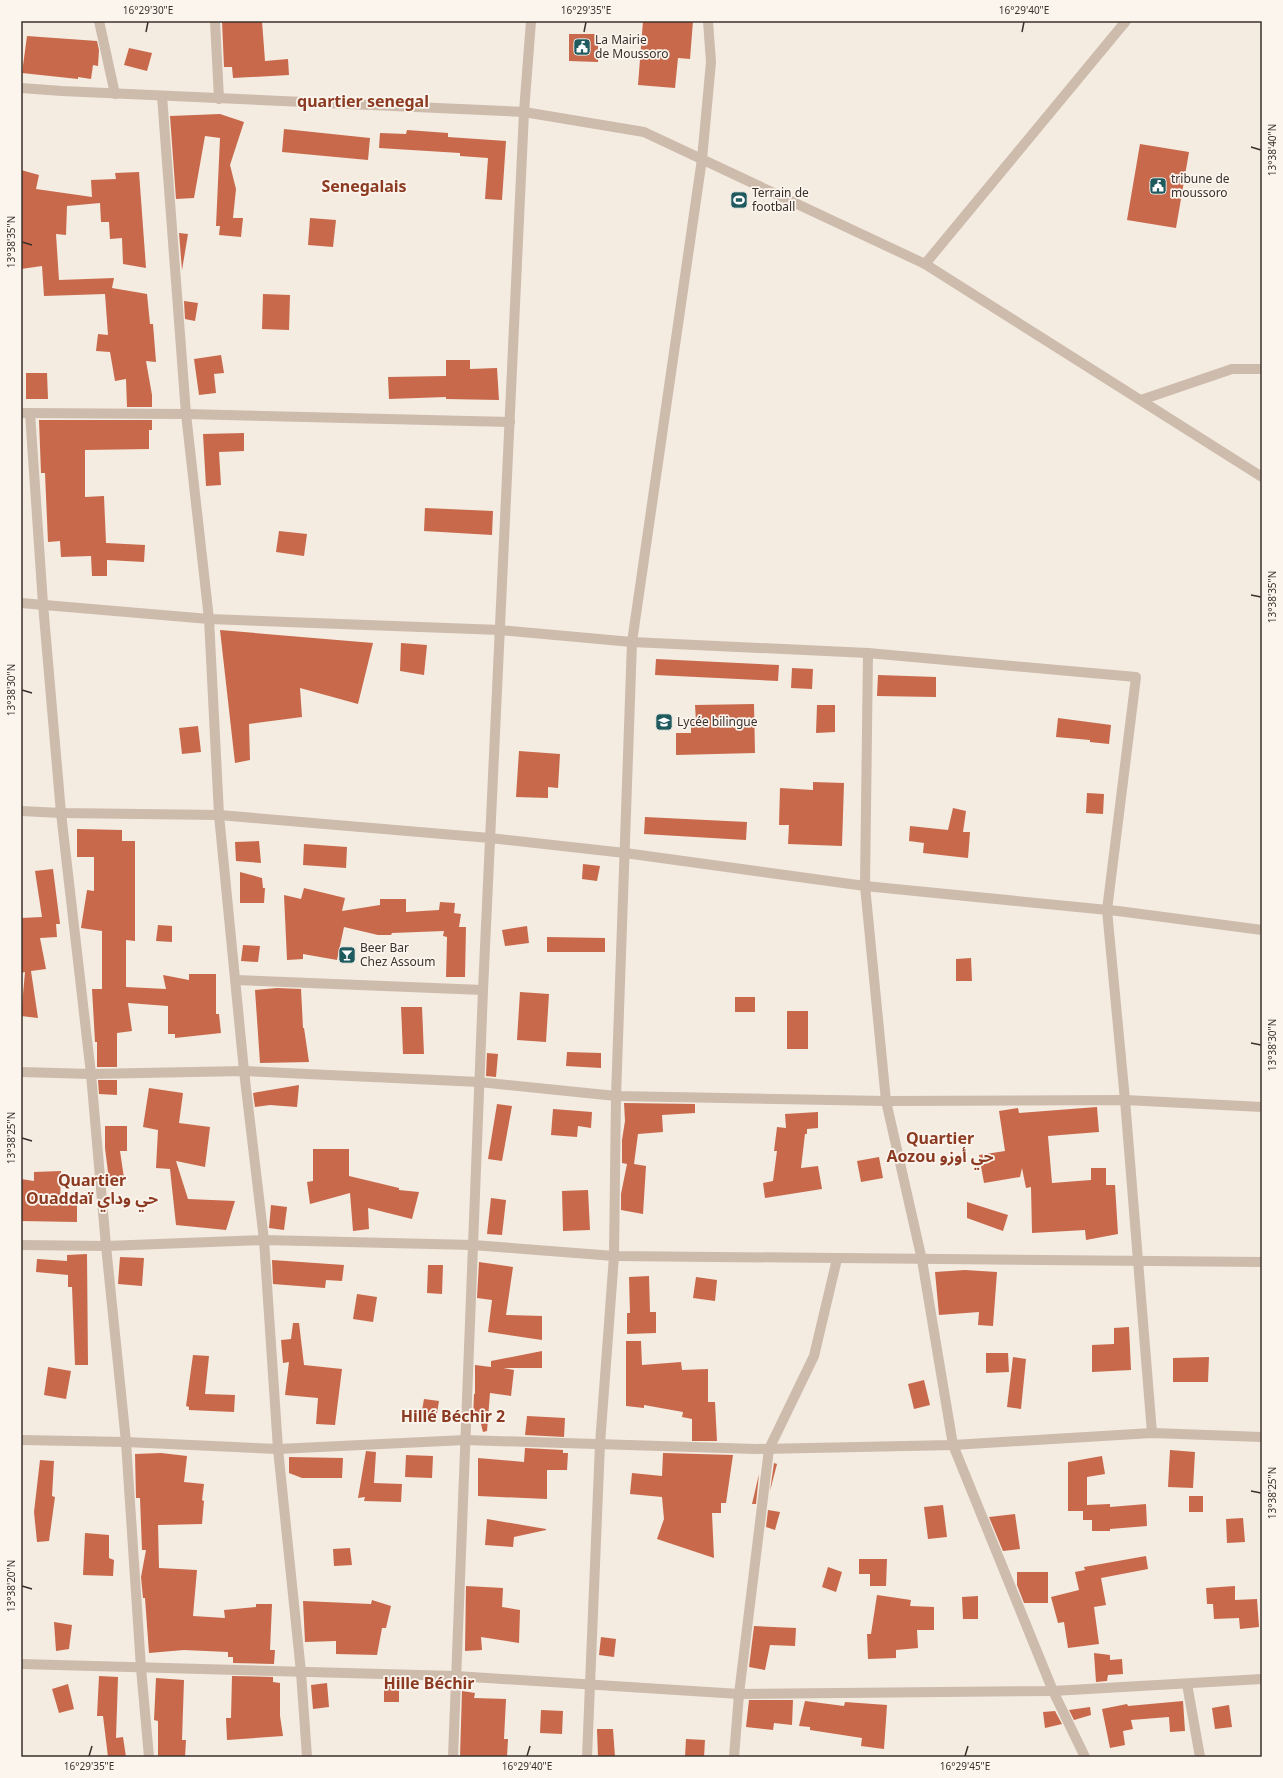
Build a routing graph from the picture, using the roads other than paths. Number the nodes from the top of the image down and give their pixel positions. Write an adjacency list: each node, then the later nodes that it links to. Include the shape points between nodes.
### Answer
1 (99, 21): 7 (street)
2 (215, 21): 9 (street)
3 (531, 21): 10 (street)
4 (708, 21): 11 (street, via 711,62)
5 (1126, 21): 12 (street)
6 (21, 88): 7 (street)
7 (115, 94): 8 (street)
8 (162, 96): 9 (street); 16 (street)
9 (219, 98): 10 (street)
10 (524, 112): 11 (street, via 644,132); 17 (street)
11 (702, 159): 12 (street); 23 (street)
12 (926, 264): 14 (street)
13 (1262, 369): 14 (street, via 1232,370)
14 (1141, 400): 18 (street)
15 (26, 413): 16 (street); 20 (street)
16 (186, 414): 17 (street); 21 (street)
17 (510, 422): 22 (street)
18 (1262, 477)
19 (21, 602): 20 (street)
20 (43, 604): 21 (street); 26 (street)
21 (209, 619): 22 (street); 27 (street)
22 (500, 630): 23 (street); 28 (street)
23 (632, 642): 24 (street); 29 (street)
24 (868, 653): 30 (street); 31 (street, via 1136,677)
25 (21, 811): 26 (street)
26 (61, 813): 27 (street); 37 (street)
27 (220, 815): 28 (street); 33 (street)
28 (490, 838): 29 (street); 34 (street)
29 (625, 853): 30 (street); 39 (street)
30 (865, 886): 31 (street); 41 (street)
31 (1108, 910): 32 (street); 40 (street)
32 (1262, 930)
33 (236, 980): 34 (street); 35 (street)
34 (483, 990): 38 (street)
35 (244, 1071): 37 (street); 38 (street); 43 (street)
36 (21, 1072): 37 (street)
37 (91, 1074): 46 (street)
38 (479, 1082): 39 (street); 45 (street)
39 (616, 1096): 41 (street); 47 (street)
40 (1125, 1100): 41 (street); 42 (street); 50 (street)
41 (886, 1101): 49 (street)
42 (1262, 1107)
43 (264, 1240): 45 (street); 46 (street); 59 (street)
44 (21, 1245): 46 (street)
45 (473, 1245): 47 (street); 55 (street)
46 (106, 1246): 56 (street)
47 (614, 1256): 48 (street); 57 (street)
48 (837, 1259): 49 (street); 60 (street, via 814,1356)
49 (922, 1260): 50 (street); 58 (street)
50 (1137, 1261): 51 (street); 52 (street)
51 (1262, 1262)
52 (1152, 1433): 53 (street); 58 (street)
53 (1262, 1437)
54 (21, 1440): 56 (street)
55 (465, 1440): 57 (street); 59 (street); 64 (street)
56 (126, 1442): 59 (street); 62 (street)
57 (600, 1444): 60 (street); 67 (street)
58 (953, 1445): 60 (street); 68 (street)
59 (278, 1449): 63 (street)
60 (769, 1449): 69 (street)
61 (21, 1664): 62 (street)
62 (141, 1668): 63 (street); 70 (street)
63 (301, 1672): 64 (street); 71 (street)
64 (456, 1676): 67 (street); 72 (street)
65 (1262, 1679): 66 (street)
66 (1187, 1684): 68 (street); 76 (street)
67 (590, 1685): 69 (street); 73 (street)
68 (1053, 1691): 69 (street); 75 (street)
69 (739, 1694): 74 (street)
70 (150, 1757)
71 (307, 1757)
72 (453, 1757)
73 (587, 1757)
74 (734, 1757)
75 (1085, 1757)
76 (1200, 1757)

